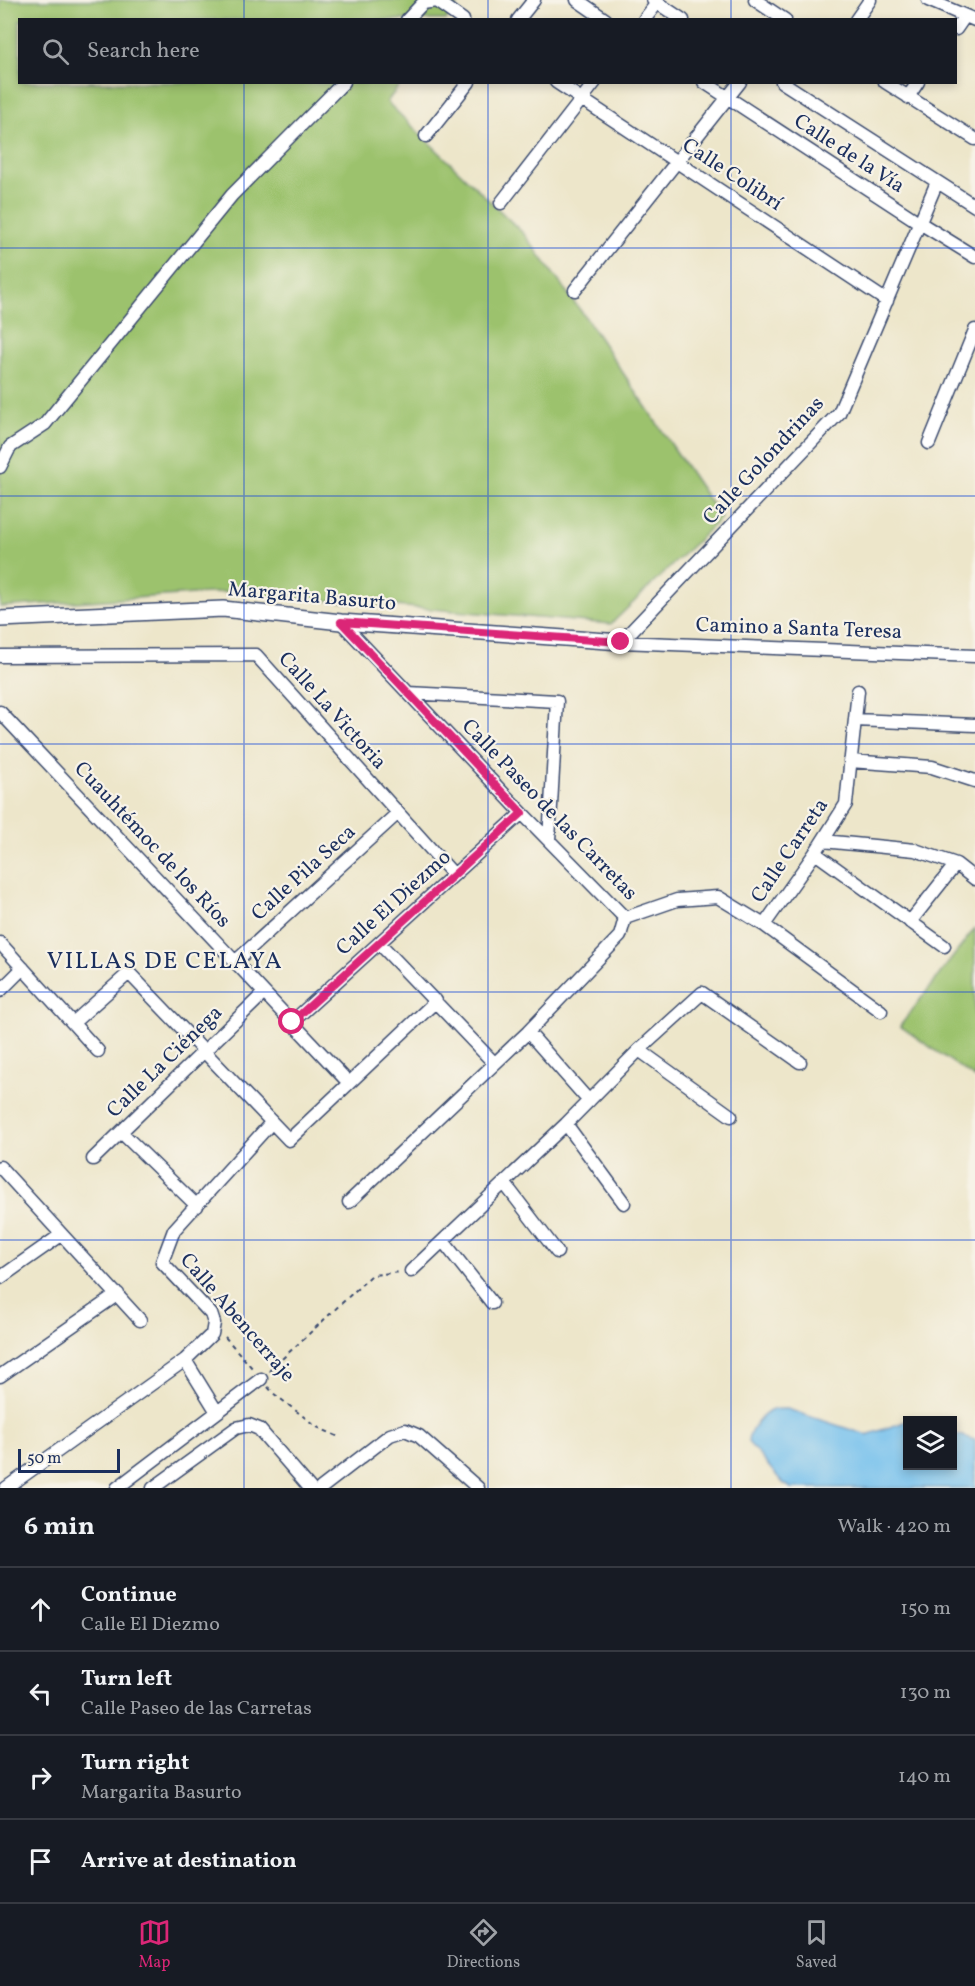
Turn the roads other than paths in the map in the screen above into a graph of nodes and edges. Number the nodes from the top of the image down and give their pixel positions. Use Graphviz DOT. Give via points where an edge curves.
graph roads {
  1 [pos="534,0"];
  2 [pos="577,0"];
  3 [pos="755,0"];
  4 [pos="870,0"];
  5 [pos="928,0"];
  6 [pos="436,1"];
  7 [pos="655,1"];
  8 [pos="409,18"];
  9 [pos="460,18"];
  10 [pos="520,18"];
  11 [pos="603,18"];
  12 [pos="645,18"];
  13 [pos="680,18"];
  14 [pos="782,18"];
  15 [pos="857,18"];
  16 [pos="970,18"];
  17 [pos="957,28"];
  18 [pos="342,84"];
  19 [pos="467,84"];
  20 [pos="559,84"];
  21 [pos="592,84"];
  22 [pos="707,84"];
  23 [pos="738,84"];
  24 [pos="785,84"];
  25 [pos="888,84"];
  26 [pos="917,84"];
  27 [pos="908,96"];
  28 [pos="728,98"];
  29 [pos="581,99"];
  30 [pos="426,136"];
  31 [pos="974,136"];
  32 [pos="677,162"];
  33 [pos="938,182"];
  34 [pos="501,203"];
  35 [pos="975,206"];
  36 [pos="920,223"];
  37 [pos="975,257"];
  38 [pos="575,290"];
  39 [pos="887,301"];
  40 [pos="975,330"];
  41 [pos="928,443"];
  42 [pos="0,467"];
  43 [pos="0,619"];
  44 [pos="341,622"];
  45 [pos="621,642"];
  46 [pos="0,656"];
  47 [pos="975,656"];
  48 [pos="858,691"];
  49 [pos="408,693"];
  50 [pos="0,712"];
  51 [pos="855,720"];
  52 [pos="975,725"];
  53 [pos="850,761"];
  54 [pos="975,781"];
  55 [pos="398,813"];
  56 [pos="522,813"];
  57 [pos="549,840"];
  58 [pos="823,841"];
  59 [pos="815,853"];
  60 [pos="956,864"];
  61 [pos="454,875"];
  62 [pos="975,879"];
  63 [pos="625,918"];
  64 [pos="910,922"];
  65 [pos="764,925"];
  66 [pos="0,943"];
  67 [pos="380,943"];
  68 [pos="945,946"];
  69 [pos="235,962"];
  70 [pos="23,968"];
  71 [pos="0,990"];
  72 [pos="264,993"];
  73 [pos="435,1001"];
  74 [pos="881,1011"];
  75 [pos="292,1022"];
  76 [pos="73,1023"];
  77 [pos="528,1032"];
  78 [pos="204,1050"];
  79 [pos="639,1050"];
  80 [pos="98,1051"];
  81 [pos="800,1062"];
  82 [pos="494,1063"];
  83 [pos="349,1083"];
  84 [pos="589,1101"];
  85 [pos="731,1116"];
  86 [pos="271,1123"];
  87 [pos="566,1124"];
  88 [pos="121,1132"];
  89 [pos="93,1159"];
  90 [pos="0,1167"];
  91 [pos="504,1184"];
  92 [pos="349,1202"];
  93 [pos="624,1203"];
  94 [pos="197,1206"];
  95 [pos="61,1234"];
  96 [pos="443,1241"];
  97 [pos="557,1252"];
  98 [pos="411,1271"];
  99 [pos="0,1278"];
  100 [pos="118,1294"];
  101 [pos="492,1304"];
  102 [pos="140,1320"];
  103 [pos="185,1360"];
  104 [pos="0,1376"];
  105 [pos="261,1379"];
  106 [pos="217,1412"];
  107 [pos="6,1488"];
  108 [pos="117,1488"];
  109 [pos="153,1488"];
  110 [pos="310,1488"];
  111 [pos="321,1488"];
  112 [pos="478,1488"];
  1 -- 10 [label="street"];
  2 -- 11 [label="street"];
  3 -- 14 [label="street"];
  4 -- 15 [label="street"];
  5 -- 16 [label="street"];
  6 -- 8 [label="street" via="423,3"];
  6 -- 9 [label="street"];
  7 -- 12 [label="street"];
  7 -- 13 [label="street"];
  16 -- 17 [label="street"];
  18 -- 42 [label="street" via="232,195 45,424 10,447"];
  19 -- 30 [label="street"];
  20 -- 29 [label="street, Calle Colibrí"];
  21 -- 29 [label="street"];
  22 -- 28 [label="street, Calle de la Vía"];
  23 -- 28 [label="street"];
  24 -- 33 [label="street, Calle de la Vía"];
  25 -- 27 [label="street"];
  26 -- 27 [label="street"];
  27 -- 31 [label="street"];
  28 -- 32 [label="street"];
  28 -- 36 [label="street, Calle de la Vía"];
  29 -- 32 [label="street, Calle Colibrí"];
  29 -- 34 [label="street"];
  32 -- 38 [label="street"];
  32 -- 39 [label="street, Calle Colibrí"];
  33 -- 35 [label="street, Calle de la Vía"];
  33 -- 36 [label="street, Calle Golondrinas"];
  36 -- 37 [label="street, Calle de la Vía"];
  36 -- 39 [label="street, Calle Golondrinas"];
  39 -- 45 [label="street, Calle Golondrinas" via="839,413"];
  40 -- 41 [label="street"];
  43 -- 44 [label="street, Margarita Basurto" via="223,609"];
  44 -- 45 [label="street, Margarita Basurto"];
  44 -- 49 [label="street, Calle Paseo de las Carretas"];
  45 -- 47 [label="street, Camino a Santa Teresa"];
  46 -- 55 [label="street, Calle La Victoria" via="256,655"];
  48 -- 51 [label="street, Calle Carreta"];
  49 -- 56 [label="street, Calle Paseo de las Carretas"];
  49 -- 57 [label="street" via="557,701"];
  50 -- 69 [label="street, Cuauhtémoc de los Ríos"];
  51 -- 52 [label="street"];
  51 -- 53 [label="street, Calle Carreta"];
  53 -- 54 [label="street" via="932,767"];
  53 -- 58 [label="street, Calle Carreta" via="846,804"];
  55 -- 61 [label="street, Calle La Victoria"];
  55 -- 69 [label="street, Calle Pila Seca"];
  56 -- 57 [label="street, Calle Paseo de las Carretas"];
  56 -- 61 [label="street, Calle El Diezmo"];
  57 -- 63 [label="street, Calle Paseo de las Carretas"];
  58 -- 59 [label="street, Calle Carreta"];
  58 -- 60 [label="street" via="915,850"];
  59 -- 64 [label="street"];
  59 -- 65 [label="street, Calle Carreta"];
  60 -- 62 [label="street"];
  60 -- 64 [label="street"];
  61 -- 67 [label="street, Calle El Diezmo"];
  63 -- 65 [label="street, Calle Paseo de las Carretas" via="677,900 718,897"];
  63 -- 77 [label="street" via="620,936"];
  64 -- 68 [label="street"];
  65 -- 74 [label="street, Calle Paseo de las Carretas"];
  66 -- 70 [label="street"];
  67 -- 73 [label="street"];
  67 -- 75 [label="street, Calle El Diezmo"];
  69 -- 72 [label="street, Cuauhtémoc de los Ríos"];
  70 -- 71 [label="street"];
  70 -- 76 [label="street"];
  72 -- 75 [label="street, Cuauhtémoc de los Ríos"];
  72 -- 78 [label="street, Calle La Ciénega"];
  73 -- 82 [label="street"];
  73 -- 83 [label="street"];
  75 -- 83 [label="street, Cuauhtémoc de los Ríos"];
  76 -- 78 [label="street" via="129,973"];
  76 -- 80 [label="street"];
  77 -- 82 [label="street"];
  77 -- 84 [label="street"];
  78 -- 86 [label="street"];
  78 -- 88 [label="street, Calle La Ciénega"];
  79 -- 81 [label="street" via="702,993"];
  79 -- 84 [label="street"];
  79 -- 85 [label="street"];
  82 -- 92 [label="street"];
  83 -- 86 [label="street" via="289,1140"];
  84 -- 87 [label="street"];
  86 -- 94 [label="street, Calle Abencerraje"];
  87 -- 91 [label="street"];
  87 -- 93 [label="street"];
  88 -- 89 [label="street, Calle La Ciénega"];
  88 -- 94 [label="street"];
  90 -- 95 [label="street"];
  91 -- 96 [label="street"];
  91 -- 97 [label="street"];
  94 -- 103 [label="street, Calle Abencerraje" via="174,1230 162,1262 211,1314 214,1323 212,1334"];
  95 -- 99 [label="street"];
  95 -- 100 [label="street"];
  96 -- 98 [label="street"];
  96 -- 101 [label="street"];
  100 -- 102 [label="street"];
  100 -- 104 [label="street"];
  103 -- 106 [label="street"];
  103 -- 107 [label="street"];
  105 -- 106 [label="street"];
  106 -- 108 [label="street"];
  109 -- 110 [label="street" via="236,1428 249,1425 259,1429"];
  111 -- 112 [label="street" via="390,1435 405,1430 419,1436"];
}
